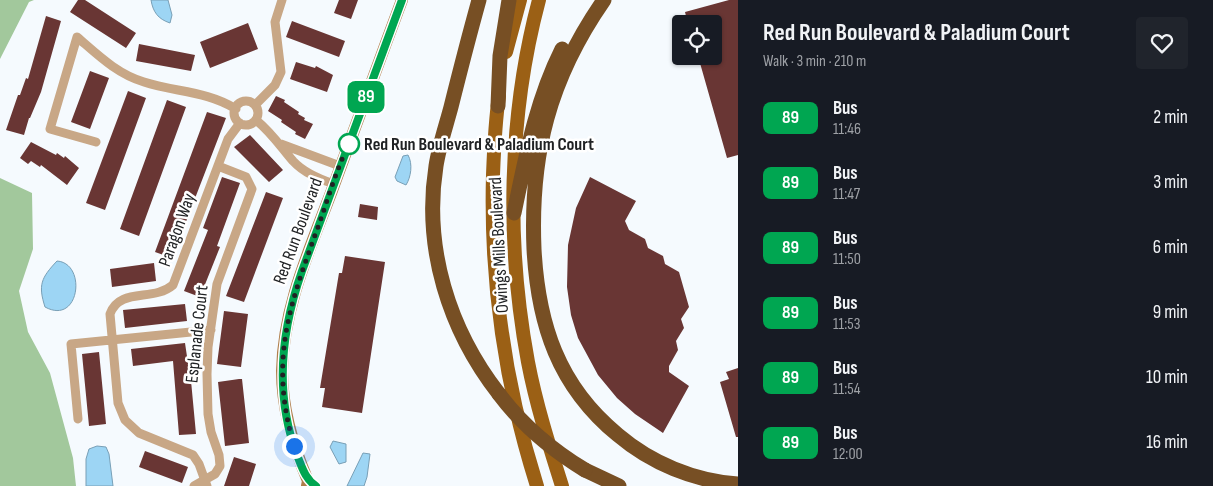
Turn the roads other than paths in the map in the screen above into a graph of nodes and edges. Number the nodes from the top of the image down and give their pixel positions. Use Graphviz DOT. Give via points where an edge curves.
graph roads {
  1 [pos="282,0"];
  2 [pos="402,0"];
  3 [pos="479,0"];
  4 [pos="509,0"];
  5 [pos="520,0"];
  6 [pos="539,0"];
  7 [pos="592,0"];
  8 [pos="604,0"];
  9 [pos="255,105"];
  10 [pos="498,106"];
  11 [pos="236,108"];
  12 [pos="256,120"];
  13 [pos="240,123"];
  14 [pos="96,142"];
  15 [pos="280,144"];
  16 [pos="218,166"];
  17 [pos="340,166"];
  18 [pos="334,184"];
  19 [pos="514,213"];
  20 [pos="211,330"];
  21 [pos="112,340"];
  22 [pos="78,419"];
  23 [pos="206,483"];
  24 [pos="738,484"];
  25 [pos="308,485"];
  26 [pos="194,486"];
  27 [pos="537,486"];
  28 [pos="562,486"];
  29 [pos="618,486"];
  1 -- 9 [label="street" via="276,22 281,72 275,85"];
  2 -- 17 [label="main road, Red Run Boulevard"];
  3 -- 29 [label="highway, bridge" via="436,166 433,223 449,306 477,365 522,421 557,452"];
  4 -- 10 [label="highway" via="500,56"];
  5 -- 10 [label="main road, Owings Mills Boulevard" via="506,52"];
  6 -- 19 [label="main road, Owings Mills Boulevard" via="519,109"];
  7 -- 19 [label="highway" via="567,39 541,97"];
  8 -- 24 [label="highway" via="579,39 561,77 547,117 538,158 534,233 537,286 544,324 569,380 589,409 619,437 665,466 714,481"];
  9 -- 11 [label="street" via="244,102"];
  9 -- 12 [label="street" via="258,112"];
  10 -- 27 [label="main road, Owings Mills Boulevard" via="492,202 496,281 510,381"];
  11 -- 13 [label="street" via="235,117"];
  11 -- 14 [label="street" via="209,96 153,85 127,75 77,37 50,128"];
  12 -- 13 [label="street" via="249,125"];
  12 -- 15 [label="street"];
  13 -- 16 [label="street, Paragon Way" via="230,134"];
  15 -- 17 [label="street"];
  15 -- 18 [label="street" via="301,168"];
  16 -- 20 [label="street, Esplanade Court" via="246,177 252,189 217,284"];
  16 -- 21 [label="street, Paragon Way" via="177,279 162,293 128,297 116,303 110,314"];
  17 -- 18 [label="main road, Red Run Boulevard"];
  18 -- 25 [label="main road, Red Run Boulevard" via="293,296 284,344 285,411"];
  19 -- 28 [label="main road, Owings Mills Boulevard" via="518,283 528,363"];
  20 -- 21 [label="street"];
  20 -- 23 [label="street, Esplanade Court" via="207,368 208,414 220,461 218,471"];
  21 -- 22 [label="street" via="71,344"];
  21 -- 23 [label="street, Paragon Way" via="118,403 125,420 139,433 194,455"];
  23 -- 26 [label="street, Esplanade Court"];
}
